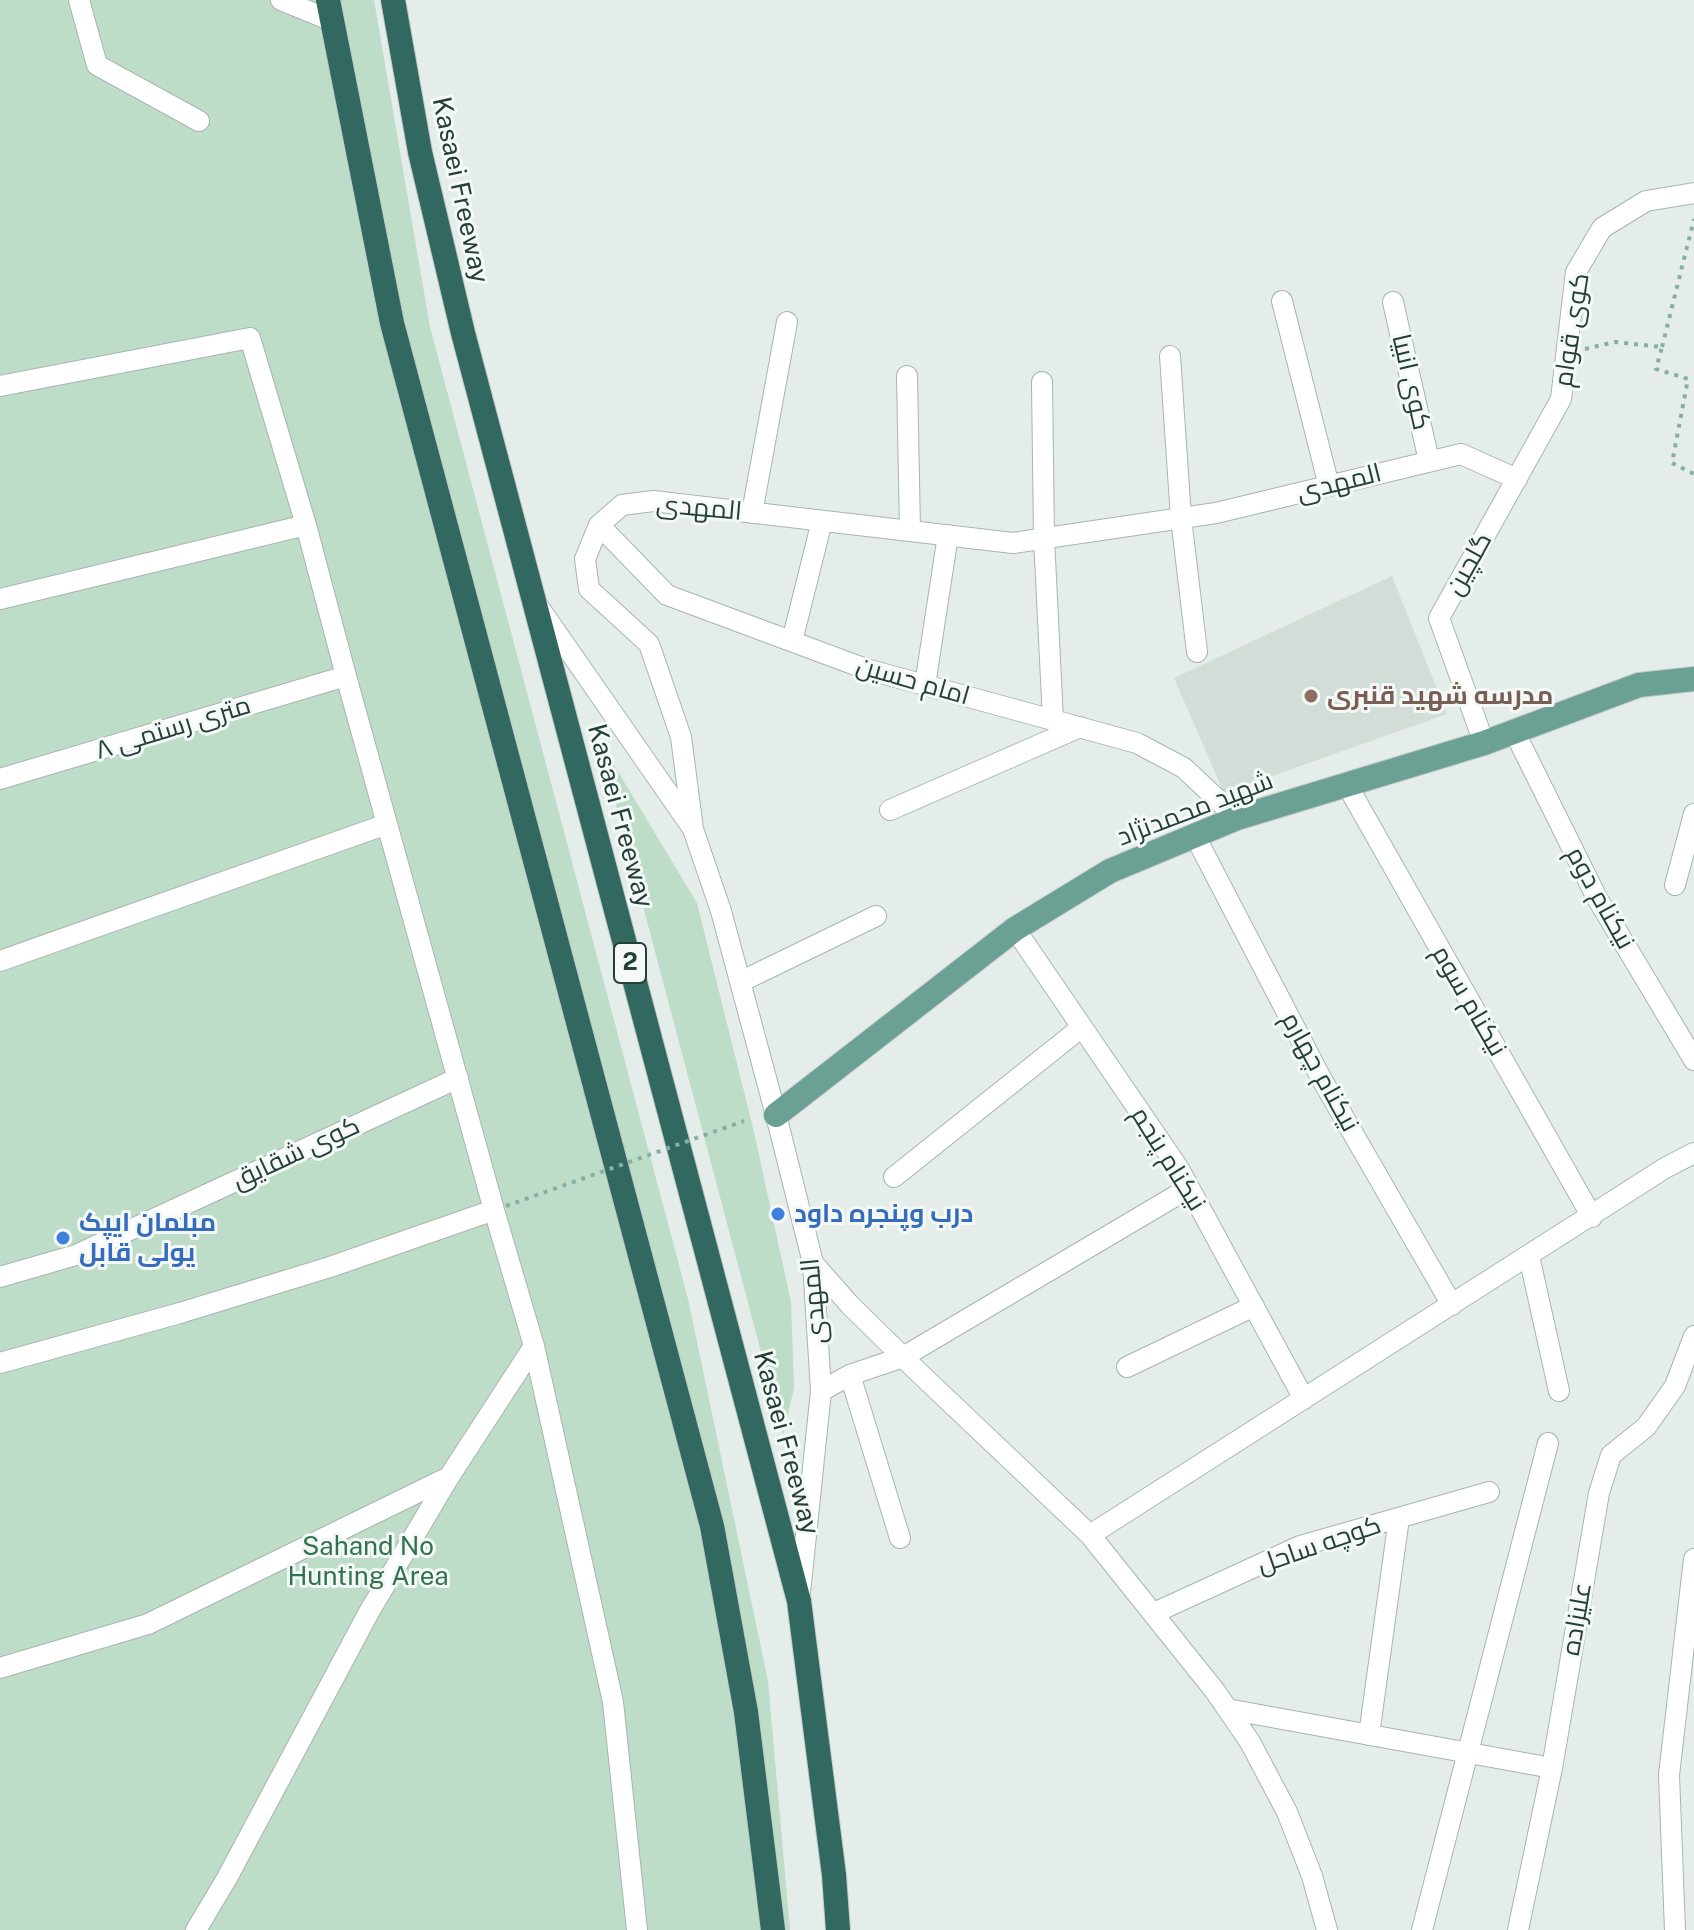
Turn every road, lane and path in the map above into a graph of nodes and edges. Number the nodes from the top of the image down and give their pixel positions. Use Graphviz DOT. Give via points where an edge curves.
graph roads {
  1 [pos="79,0"];
  2 [pos="281,0"];
  3 [pos="393,0"];
  4 [pos="329,10"];
  5 [pos="199,121"];
  6 [pos="1694,193"];
  7 [pos="1694,219"];
  8 [pos="1282,301"];
  9 [pos="1393,302"];
  10 [pos="787,322"];
  11 [pos="1662,347"];
  12 [pos="1566,353"];
  13 [pos="1170,356"];
  14 [pos="907,376"];
  15 [pos="1042,382"];
  16 [pos="0,386"];
  17 [pos="1429,461"];
  18 [pos="1694,474"];
  19 [pos="1517,479"];
  20 [pos="1329,486"];
  21 [pos="752,513"];
  22 [pos="1181,518"];
  23 [pos="822,521"];
  24 [pos="306,525"];
  25 [pos="599,525"];
  26 [pos="910,531"];
  27 [pos="948,535"];
  28 [pos="1044,538"];
  29 [pos="0,599"];
  30 [pos="534,600"];
  31 [pos="792,641"];
  32 [pos="1197,652"];
  33 [pos="346,676"];
  34 [pos="1694,679"];
  35 [pos="925,685"];
  36 [pos="1053,720"];
  37 [pos="1080,727"];
  38 [pos="1514,731"];
  39 [pos="1484,743"];
  40 [pos="0,779"];
  41 [pos="1347,785"];
  42 [pos="890,810"];
  43 [pos="1694,814"];
  44 [pos="1237,818"];
  45 [pos="387,824"];
  46 [pos="693,829"];
  47 [pos="1195,836"];
  48 [pos="1675,885"];
  49 [pos="876,916"];
  50 [pos="1015,929"];
  51 [pos="0,961"];
  52 [pos="740,982"];
  53 [pos="1082,1027"];
  54 [pos="1694,1060"];
  55 [pos="458,1078"];
  56 [pos="776,1115"];
  57 [pos="744,1121"];
  58 [pos="1694,1153"];
  59 [pos="894,1177"];
  60 [pos="1189,1188"];
  61 [pos="500,1208"];
  62 [pos="1592,1217"];
  63 [pos="1529,1256"];
  64 [pos="813,1263"];
  65 [pos="0,1277"];
  66 [pos="1452,1305"];
  67 [pos="1254,1306"];
  68 [pos="1694,1336"];
  69 [pos="534,1346"];
  70 [pos="903,1357"];
  71 [pos="0,1363"];
  72 [pos="1127,1367"];
  73 [pos="850,1375"];
  74 [pos="821,1391"];
  75 [pos="1559,1391"];
  76 [pos="1304,1399"];
  77 [pos="1548,1443"];
  78 [pos="449,1477"];
  79 [pos="1489,1492"];
  80 [pos="1399,1518"];
  81 [pos="1090,1535"];
  82 [pos="900,1538"];
  83 [pos="1694,1559"];
  84 [pos="799,1601"];
  85 [pos="1154,1613"];
  86 [pos="0,1668"];
  87 [pos="1227,1709"];
  88 [pos="1369,1735"];
  89 [pos="1467,1753"];
  90 [pos="1552,1768"];
  91 [pos="196,1930"];
  92 [pos="637,1930"];
  93 [pos="773,1930"];
  94 [pos="838,1930"];
  95 [pos="1327,1930"];
  96 [pos="1422,1930"];
  97 [pos="1518,1930"];
  98 [pos="1675,1930"];
  1 -- 5 [label="street" via="97,65"];
  2 -- 4 [label="street"];
  3 -- 30 [label="highway, Kasaei Freeway / 2" via="427,182"];
  4 -- 93 [label="highway" via="392,323 712,1526 746,1712"];
  6 -- 12 [label="street, کوی قوام" via="1646,201 1602,228 1576,272"];
  7 -- 11 [label="path"];
  8 -- 20 [label="street"];
  9 -- 17 [label="street, کوی انبیا"];
  10 -- 21 [label="street"];
  11 -- 12 [label="path" via="1615,342"];
  11 -- 18 [label="path" via="1656,369 1688,379 1672,463"];
  12 -- 19 [label="street, کوی قوام" via="1561,399"];
  13 -- 22 [label="street"];
  14 -- 26 [label="street"];
  15 -- 28 [label="street"];
  16 -- 24 [label="street" via="250,338"];
  17 -- 19 [label="street, المهدی" via="1461,454"];
  17 -- 20 [label="street, المهدی"];
  19 -- 39 [label="street, گلچین" via="1439,618"];
  20 -- 22 [label="street, المهدی"];
  21 -- 23 [label="street, المهدی"];
  21 -- 25 [label="street, المهدی" via="653,501 622,505"];
  22 -- 28 [label="street, المهدی"];
  22 -- 32 [label="street"];
  23 -- 26 [label="street, المهدی"];
  23 -- 31 [label="street"];
  24 -- 29 [label="street"];
  24 -- 33 [label="street"];
  25 -- 31 [label="street, امام حسین" via="667,595"];
  25 -- 46 [label="street, المهدی" via="585,559 589,589 649,644 681,737"];
  26 -- 27 [label="street, المهدی"];
  27 -- 28 [label="street, المهدی" via="1013,543"];
  27 -- 35 [label="street"];
  28 -- 36 [label="street"];
  30 -- 46 [label="street"];
  30 -- 84 [label="highway, Kasaei Freeway / 2"];
  31 -- 35 [label="street, امام حسین"];
  33 -- 40 [label="street, ۸ متری رستمی"];
  33 -- 45 [label="street"];
  34 -- 38 [label="main road, شهید محمدنژاد" via="1639,685"];
  35 -- 36 [label="street, امام حسین"];
  36 -- 37 [label="street, امام حسین"];
  37 -- 42 [label="street"];
  37 -- 44 [label="street, امام حسین" via="1137,743 1184,768"];
  38 -- 39 [label="main road, شهید محمدنژاد"];
  38 -- 54 [label="street, نیکنام دوم" via="1597,898"];
  39 -- 41 [label="main road, شهید محمدنژاد"];
  41 -- 44 [label="main road, شهید محمدنژاد"];
  41 -- 62 [label="street, نیکنام سوم"];
  43 -- 48 [label="street"];
  44 -- 47 [label="main road, شهید محمدنژاد"];
  45 -- 51 [label="street"];
  45 -- 55 [label="street"];
  46 -- 52 [label="street, المهدی"];
  47 -- 50 [label="main road, شهید محمدنژاد" via="1110,871"];
  47 -- 66 [label="street, نیکنام چهارم" via="1321,1078"];
  49 -- 52 [label="street"];
  50 -- 53 [label="street, نیکنام پنجم"];
  50 -- 56 [label="main road, شهید محمدنژاد"];
  52 -- 56 [label="street, المهدی"];
  53 -- 59 [label="street"];
  53 -- 60 [label="street, نیکنام پنجم"];
  55 -- 61 [label="street"];
  55 -- 65 [label="street, کوی شقایق" via="76,1255"];
  56 -- 64 [label="street, المهدی"];
  57 -- 61 [label="path, bridge"];
  58 -- 62 [label="street"];
  60 -- 67 [label="street, نیکنام پنجم"];
  60 -- 70 [label="street"];
  61 -- 69 [label="street"];
  61 -- 71 [label="street" via="330,1267"];
  62 -- 63 [label="street"];
  63 -- 66 [label="street"];
  63 -- 75 [label="street"];
  64 -- 70 [label="street"];
  64 -- 74 [label="street, المهدی"];
  66 -- 76 [label="street"];
  67 -- 72 [label="street"];
  67 -- 76 [label="street, نیکنام پنجم"];
  68 -- 90 [label="street, علیزاده" via="1675,1386 1646,1427 1611,1455 1599,1493"];
  69 -- 78 [label="street"];
  69 -- 92 [label="street" via="613,1702"];
  70 -- 73 [label="street"];
  70 -- 81 [label="street"];
  73 -- 74 [label="street"];
  73 -- 82 [label="street"];
  74 -- 84 [label="street, المهدی"];
  76 -- 81 [label="street"];
  77 -- 89 [label="street"];
  78 -- 86 [label="street" via="148,1624"];
  78 -- 91 [label="street" via="369,1612"];
  79 -- 80 [label="street, کوچه ساحل"];
  80 -- 85 [label="street, کوچه ساحل" via="1300,1546"];
  80 -- 88 [label="street"];
  81 -- 85 [label="street"];
  83 -- 98 [label="street" via="1669,1775"];
  84 -- 94 [label="highway, Kasaei Freeway / 2"];
  85 -- 87 [label="street"];
  87 -- 88 [label="street"];
  87 -- 95 [label="street" via="1287,1812"];
  88 -- 89 [label="street"];
  89 -- 90 [label="street"];
  89 -- 96 [label="street"];
  90 -- 97 [label="street, علیزاده"];
}
